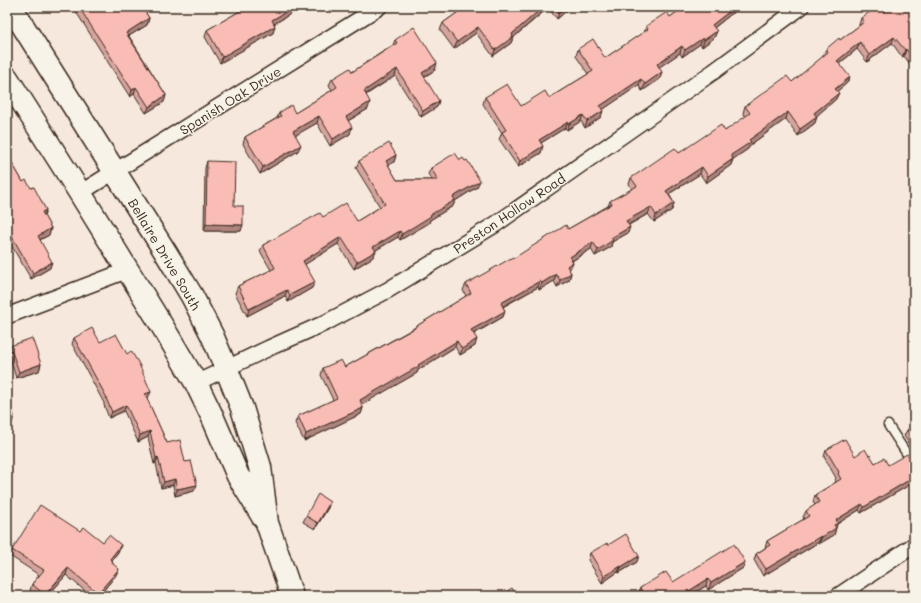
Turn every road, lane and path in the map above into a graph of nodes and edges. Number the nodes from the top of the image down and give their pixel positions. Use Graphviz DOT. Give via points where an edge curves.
graph roads {
  1 [pos="11,7"];
  2 [pos="379,7"];
  3 [pos="801,7"];
  4 [pos="7,78"];
  5 [pos="115,172"];
  6 [pos="80,193"];
  7 [pos="128,270"];
  8 [pos="7,316"];
  9 [pos="226,368"];
  10 [pos="196,383"];
  11 [pos="888,425"];
  12 [pos="914,465"];
  13 [pos="267,523"];
  14 [pos="914,545"];
  15 [pos="841,595"];
  16 [pos="292,596"];
  1 -- 5 [label="main road, Bellaire Drive South"];
  2 -- 5 [label="street, Spanish Oak Drive"];
  3 -- 9 [label="street, Preston Hollow Road" via="496,224 388,290 325,323"];
  4 -- 6 [label="main road, Bellaire Drive South"];
  5 -- 6 [label="street, Spanish Oak Drive"];
  5 -- 9 [label="main road, Bellaire Drive South" via="192,296"];
  6 -- 7 [label="main road, Bellaire Drive South"];
  7 -- 8 [label="street"];
  7 -- 10 [label="main road, Bellaire Drive South"];
  9 -- 10 [label="street, Preston Hollow Road"];
  9 -- 13 [label="main road, Bellaire Drive South" via="242,408 260,467"];
  10 -- 13 [label="main road, Bellaire Drive South" via="238,476"];
  11 -- 12 [label="lane"];
  13 -- 16 [label="main road, Bellaire Drive South"];
  14 -- 15 [label="street"];
}
